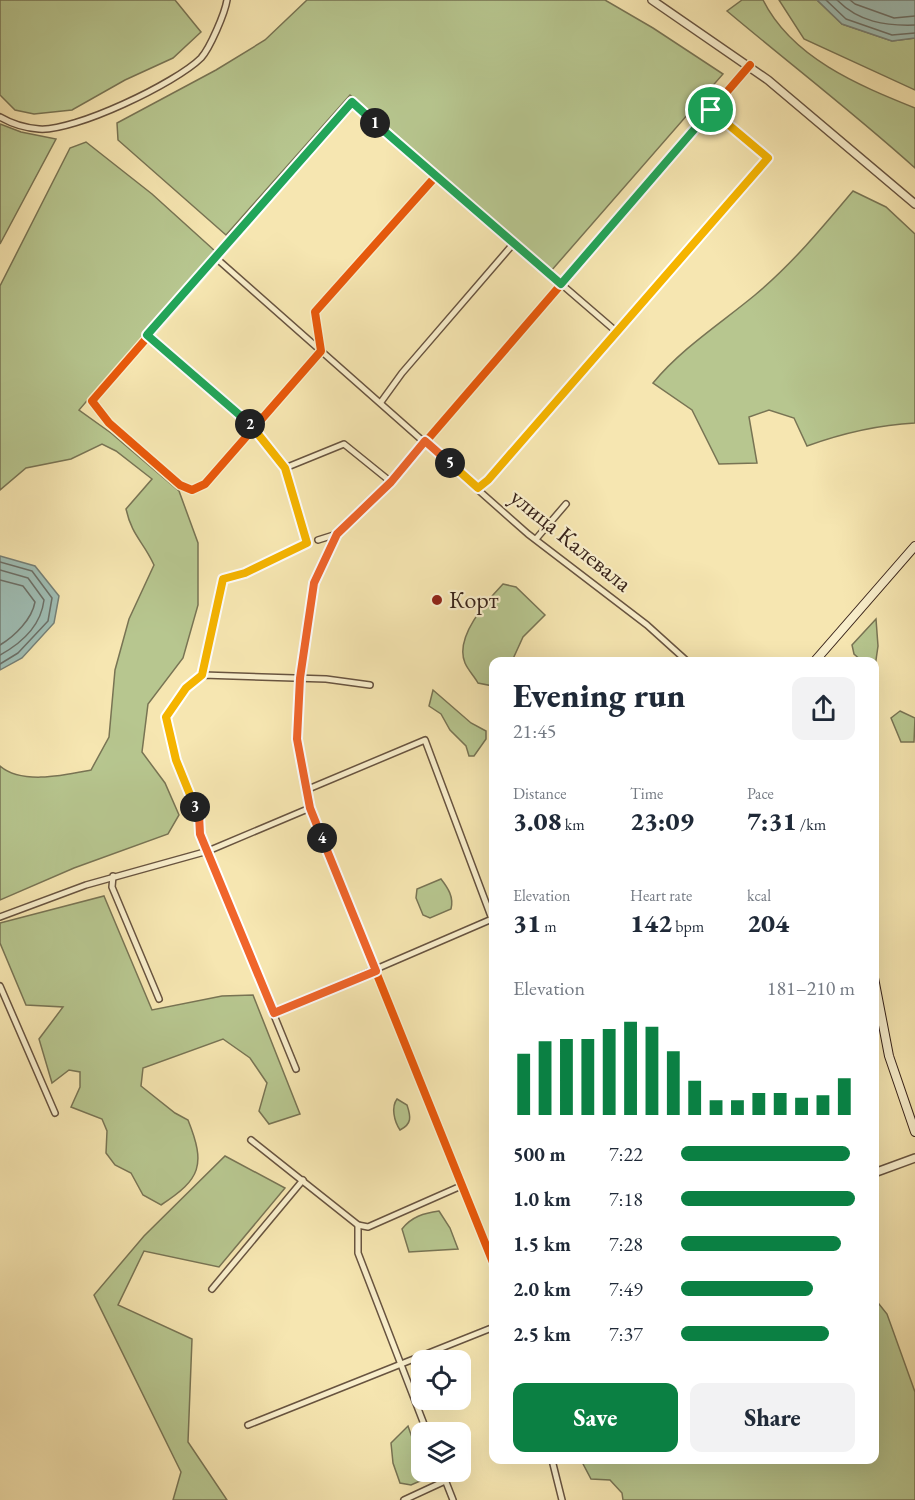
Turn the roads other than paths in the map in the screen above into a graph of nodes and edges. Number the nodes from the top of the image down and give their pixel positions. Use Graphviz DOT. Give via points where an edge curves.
graph roads {
  1 [pos="226,0"];
  2 [pos="652,0"];
  3 [pos="750,66"];
  4 [pos="711,110"];
  5 [pos="0,117"];
  6 [pos="436,176"];
  7 [pos="915,204"];
  8 [pos="514,243"];
  9 [pos="216,258"];
  10 [pos="561,284"];
  11 [pos="618,333"];
  12 [pos="147,335"];
  13 [pos="321,351"];
  14 [pos="381,402"];
  15 [pos="253,428"];
  16 [pos="425,441"];
  17 [pos="285,468"];
  18 [pos="391,482"];
  19 [pos="478,488"];
  20 [pos="566,504"];
  21 [pos="337,534"];
  22 [pos="536,539"];
  23 [pos="318,540"];
  24 [pos="915,546"];
  25 [pos="682,657"];
  26 [pos="818,657"];
  27 [pos="202,675"];
  28 [pos="300,678"];
  29 [pos="370,685"];
  30 [pos="306,790"];
  31 [pos="310,808"];
  32 [pos="208,851"];
  33 [pos="113,876"];
  34 [pos="489,911"];
  35 [pos="0,917"];
  36 [pos="489,920"];
  37 [pos="376,971"];
  38 [pos="0,986"];
  39 [pos="159,999"];
  40 [pos="879,1004"];
  41 [pos="274,1013"];
  42 [pos="296,1069"];
  43 [pos="55,1113"];
  44 [pos="915,1132"];
  45 [pos="251,1140"];
  46 [pos="915,1158"];
  47 [pos="879,1171"];
  48 [pos="303,1180"];
  49 [pos="461,1186"];
  50 [pos="358,1225"];
  51 [pos="489,1253"];
  52 [pos="213,1289"];
  53 [pos="489,1329"];
  54 [pos="401,1365"];
  55 [pos="423,1422"];
  56 [pos="248,1425"];
  57 [pos="553,1464"];
  58 [pos="443,1482"];
  59 [pos="445,1482"];
  60 [pos="404,1500"];
  61 [pos="453,1500"];
  62 [pos="562,1500"];
  1 -- 5 [label="street" via="226,10 202,57 167,83 70,126 40,130"];
  2 -- 3 [label="street"];
  3 -- 4 [label="street"];
  3 -- 7 [label="street"];
  4 -- 10 [label="street"];
  4 -- 11 [label="street" via="768,158"];
  6 -- 8 [label="street"];
  6 -- 9 [label="street" via="352,102"];
  6 -- 13 [label="street" via="315,312"];
  8 -- 10 [label="street"];
  8 -- 14 [label="street"];
  9 -- 12 [label="street"];
  9 -- 13 [label="street, улица Калевала"];
  10 -- 11 [label="street"];
  10 -- 16 [label="street"];
  11 -- 19 [label="street"];
  12 -- 15 [label="street"];
  12 -- 15 [label="street" via="92,401 109,423 171,477 192,490 205,484"];
  13 -- 14 [label="street, улица Калевала"];
  13 -- 15 [label="street"];
  14 -- 16 [label="street, улица Калевала"];
  15 -- 17 [label="street"];
  16 -- 18 [label="street"];
  16 -- 19 [label="street, улица Калевала"];
  17 -- 18 [label="street" via="344,444"];
  17 -- 27 [label="street" via="307,543 245,573 223,579"];
  18 -- 21 [label="street"];
  19 -- 22 [label="street, улица Калевала"];
  20 -- 22 [label="street"];
  21 -- 23 [label="street"];
  21 -- 28 [label="street" via="314,583"];
  22 -- 25 [label="street, улица Калевала"];
  24 -- 26 [label="main road"];
  27 -- 28 [label="street"];
  27 -- 32 [label="street" via="186,688 166,717 176,760 199,815 200,834"];
  28 -- 29 [label="street"];
  28 -- 30 [label="street" via="297,739"];
  30 -- 31 [label="street"];
  30 -- 34 [label="street" via="425,740"];
  31 -- 32 [label="street"];
  31 -- 37 [label="street"];
  32 -- 33 [label="street"];
  32 -- 41 [label="street"];
  33 -- 35 [label="street"];
  33 -- 39 [label="street" via="112,887"];
  36 -- 37 [label="street"];
  37 -- 41 [label="street"];
  37 -- 49 [label="street"];
  38 -- 43 [label="street"];
  40 -- 44 [label="main road" via="889,1056"];
  41 -- 42 [label="street"];
  45 -- 48 [label="street"];
  46 -- 47 [label="street"];
  48 -- 50 [label="street"];
  48 -- 52 [label="street"];
  49 -- 50 [label="street" via="377,1224"];
  49 -- 51 [label="street"];
  50 -- 54 [label="street" via="358,1253"];
  53 -- 54 [label="street"];
  54 -- 55 [label="street"];
  54 -- 56 [label="street"];
  57 -- 62 [label="street"];
  58 -- 60 [label="street"];
  59 -- 61 [label="street"];
}
